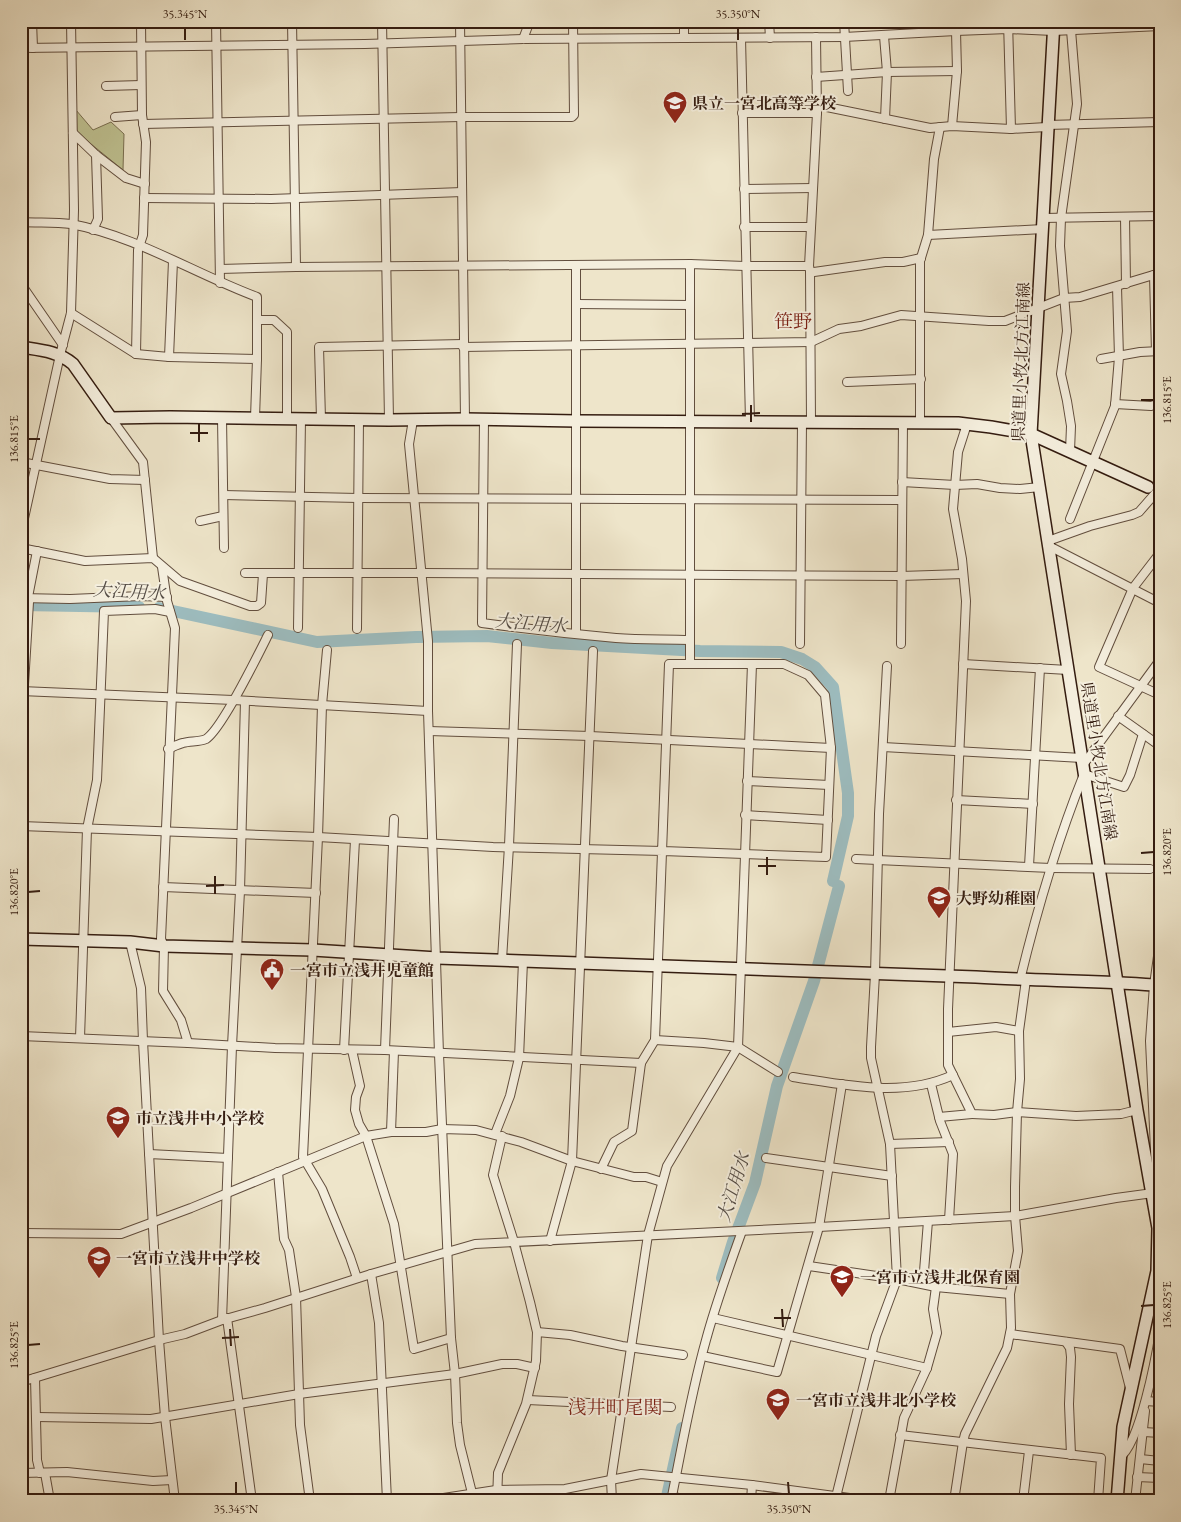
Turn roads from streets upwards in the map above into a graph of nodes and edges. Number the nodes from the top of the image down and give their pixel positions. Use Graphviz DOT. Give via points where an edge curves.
graph roads {
  1 [pos="32,21"];
  2 [pos="71,21"];
  3 [pos="141,21"];
  4 [pos="216,21"];
  5 [pos="292,21"];
  6 [pos="382,21"];
  7 [pos="460,21"];
  8 [pos="530,21"];
  9 [pos="573,21"];
  10 [pos="684,21"];
  11 [pos="770,21"];
  12 [pos="844,21"];
  13 [pos="936,21"];
  14 [pos="1008,25"];
  15 [pos="1054,26"];
  16 [pos="1160,26"];
  17 [pos="1071,30"];
  18 [pos="956,31"];
  19 [pos="936,32"];
  20 [pos="884,36"];
  21 [pos="844,37"];
  22 [pos="573,38"];
  23 [pos="684,38"];
  24 [pos="741,38"];
  25 [pos="770,38"];
  26 [pos="816,38"];
  27 [pos="523,39"];
  28 [pos="460,40"];
  29 [pos="382,43"];
  30 [pos="217,44"];
  31 [pos="292,44"];
  32 [pos="141,46"];
  33 [pos="71,47"];
  34 [pos="21,48"];
  35 [pos="33,48"];
  36 [pos="957,71"];
  37 [pos="887,72"];
  38 [pos="847,76"];
  39 [pos="816,77"];
  40 [pos="141,85"];
  41 [pos="106,86"];
  42 [pos="848,91"];
  43 [pos="817,109"];
  44 [pos="742,114"];
  45 [pos="142,115"];
  46 [pos="115,117"];
  47 [pos="461,117"];
  48 [pos="384,119"];
  49 [pos="885,119"];
  50 [pos="293,121"];
  51 [pos="217,122"];
  52 [pos="1160,122"];
  53 [pos="143,124"];
  54 [pos="1074,124"];
  55 [pos="952,126"];
  56 [pos="1047,126"];
  57 [pos="940,127"];
  58 [pos="1011,129"];
  59 [pos="73,133"];
  60 [pos="96,155"];
  61 [pos="145,184"];
  62 [pos="813,188"];
  63 [pos="744,189"];
  64 [pos="462,192"];
  65 [pos="385,195"];
  66 [pos="144,198"];
  67 [pos="218,198"];
  68 [pos="295,198"];
  69 [pos="1160,216"];
  70 [pos="1125,217"];
  71 [pos="1061,218"];
  72 [pos="21,222"];
  73 [pos="1043,224"];
  74 [pos="73,225"];
  75 [pos="744,227"];
  76 [pos="811,227"];
  77 [pos="93,230"];
  78 [pos="928,235"];
  79 [pos="140,244"];
  80 [pos="921,258"];
  81 [pos="172,261"];
  82 [pos="690,264"];
  83 [pos="462,266"];
  84 [pos="576,266"];
  85 [pos="745,266"];
  86 [pos="296,267"];
  87 [pos="386,267"];
  88 [pos="810,268"];
  89 [pos="220,270"];
  90 [pos="1157,274"];
  91 [pos="220,283"];
  92 [pos="21,284"];
  93 [pos="1126,284"];
  94 [pos="1117,287"];
  95 [pos="1064,298"];
  96 [pos="577,304"];
  97 [pos="690,304"];
  98 [pos="1038,308"];
  99 [pos="71,313"];
  100 [pos="919,317"];
  101 [pos="257,320"];
  102 [pos="690,342"];
  103 [pos="811,342"];
  104 [pos="747,343"];
  105 [pos="577,344"];
  106 [pos="463,345"];
  107 [pos="21,346"];
  108 [pos="387,346"];
  109 [pos="61,350"];
  110 [pos="1158,352"];
  111 [pos="136,354"];
  112 [pos="169,357"];
  113 [pos="1119,357"];
  114 [pos="257,359"];
  115 [pos="1100,359"];
  116 [pos="920,379"];
  117 [pos="847,382"];
  118 [pos="1160,398"];
  119 [pos="1115,404"];
  120 [pos="111,418"];
  121 [pos="222,418"];
  122 [pos="255,418"];
  123 [pos="287,418"];
  124 [pos="301,419"];
  125 [pos="321,419"];
  126 [pos="465,419"];
  127 [pos="484,419"];
  128 [pos="359,420"];
  129 [pos="389,420"];
  130 [pos="413,420"];
  131 [pos="577,421"];
  132 [pos="690,421"];
  133 [pos="750,421"];
  134 [pos="807,422"];
  135 [pos="903,422"];
  136 [pos="920,422"];
  137 [pos="967,424"];
  138 [pos="1031,434"];
  139 [pos="1070,451"];
  140 [pos="21,462"];
  141 [pos="1093,462"];
  142 [pos="35,464"];
  143 [pos="145,480"];
  144 [pos="902,482"];
  145 [pos="955,485"];
  146 [pos="1040,487"];
  147 [pos="1156,490"];
  148 [pos="224,495"];
  149 [pos="300,498"];
  150 [pos="358,498"];
  151 [pos="414,498"];
  152 [pos="483,498"];
  153 [pos="577,498"];
  154 [pos="801,499"];
  155 [pos="689,500"];
  156 [pos="901,500"];
  157 [pos="223,516"];
  158 [pos="1070,519"];
  159 [pos="200,521"];
  160 [pos="21,532"];
  161 [pos="1049,544"];
  162 [pos="21,548"];
  163 [pos="224,548"];
  164 [pos="37,551"];
  165 [pos="1160,553"];
  166 [pos="153,558"];
  167 [pos="162,567"];
  168 [pos="359,573"];
  169 [pos="423,573"];
  170 [pos="245,574"];
  171 [pos="263,574"];
  172 [pos="300,574"];
  173 [pos="483,574"];
  174 [pos="690,574"];
  175 [pos="963,574"];
  176 [pos="577,575"];
  177 [pos="800,575"];
  178 [pos="901,576"];
  179 [pos="1133,588"];
  180 [pos="167,599"];
  181 [pos="27,602"];
  182 [pos="1160,603"];
  183 [pos="170,611"];
  184 [pos="298,628"];
  185 [pos="357,629"];
  186 [pos="576,633"];
  187 [pos="268,635"];
  188 [pos="518,644"];
  189 [pos="800,644"];
  190 [pos="901,644"];
  191 [pos="690,647"];
  192 [pos="327,650"];
  193 [pos="593,651"];
  194 [pos="1160,660"];
  195 [pos="690,664"];
  196 [pos="752,664"];
  197 [pos="963,664"];
  198 [pos="886,666"];
  199 [pos="1040,668"];
  200 [pos="1068,670"];
  201 [pos="1140,686"];
  202 [pos="22,691"];
  203 [pos="100,694"];
  204 [pos="1160,695"];
  205 [pos="173,697"];
  206 [pos="233,700"];
  207 [pos="245,701"];
  208 [pos="322,705"];
  209 [pos="428,711"];
  210 [pos="1118,716"];
  211 [pos="429,732"];
  212 [pos="514,733"];
  213 [pos="21,734"];
  214 [pos="1143,734"];
  215 [pos="590,736"];
  216 [pos="667,739"];
  217 [pos="748,744"];
  218 [pos="1160,746"];
  219 [pos="883,747"];
  220 [pos="831,748"];
  221 [pos="168,749"];
  222 [pos="958,751"];
  223 [pos="1035,755"];
  224 [pos="1083,766"];
  225 [pos="747,781"];
  226 [pos="829,785"];
  227 [pos="956,800"];
  228 [pos="1033,804"];
  229 [pos="745,815"];
  230 [pos="394,819"];
  231 [pos="828,820"];
  232 [pos="21,826"];
  233 [pos="87,828"];
  234 [pos="166,830"];
  235 [pos="242,834"];
  236 [pos="318,837"];
  237 [pos="355,840"];
  238 [pos="393,841"];
  239 [pos="433,843"];
  240 [pos="509,846"];
  241 [pos="584,849"];
  242 [pos="663,851"];
  243 [pos="744,854"];
  244 [pos="856,859"];
  245 [pos="878,861"];
  246 [pos="955,862"];
  247 [pos="1029,866"];
  248 [pos="1051,868"];
  249 [pos="1100,868"];
  250 [pos="1150,869"];
  251 [pos="163,887"];
  252 [pos="240,891"];
  253 [pos="316,893"];
  254 [pos="21,939"];
  255 [pos="84,941"];
  256 [pos="130,942"];
  257 [pos="1160,942"];
  258 [pos="164,946"];
  259 [pos="237,947"];
  260 [pos="313,950"];
  261 [pos="349,953"];
  262 [pos="389,955"];
  263 [pos="437,958"];
  264 [pos="502,960"];
  265 [pos="523,961"];
  266 [pos="581,962"];
  267 [pos="658,965"];
  268 [pos="741,968"];
  269 [pos="875,974"];
  270 [pos="950,976"];
  271 [pos="1023,980"];
  272 [pos="1117,982"];
  273 [pos="1154,986"];
  274 [pos="1019,1031"];
  275 [pos="948,1032"];
  276 [pos="21,1036"];
  277 [pos="80,1038"];
  278 [pos="655,1040"];
  279 [pos="143,1041"];
  280 [pos="188,1043"];
  281 [pos="232,1046"];
  282 [pos="738,1047"];
  283 [pos="308,1048"];
  284 [pos="344,1050"];
  285 [pos="352,1050"];
  286 [pos="385,1050"];
  287 [pos="394,1051"];
  288 [pos="439,1054"];
  289 [pos="519,1058"];
  290 [pos="576,1059"];
  291 [pos="641,1063"];
  292 [pos="778,1072"];
  293 [pos="953,1075"];
  294 [pos="793,1077"];
  295 [pos="842,1084"];
  296 [pos="931,1084"];
  297 [pos="877,1088"];
  298 [pos="1137,1110"];
  299 [pos="1017,1112"];
  300 [pos="972,1114"];
  301 [pos="939,1117"];
  302 [pos="442,1129"];
  303 [pos="391,1132"];
  304 [pos="498,1135"];
  305 [pos="366,1136"];
  306 [pos="949,1142"];
  307 [pos="890,1144"];
  308 [pos="149,1154"];
  309 [pos="228,1158"];
  310 [pos="766,1158"];
  311 [pos="306,1160"];
  312 [pos="572,1161"];
  313 [pos="828,1167"];
  314 [pos="601,1169"];
  315 [pos="278,1172"];
  316 [pos="892,1176"];
  317 [pos="662,1182"];
  318 [pos="1153,1193"];
  319 [pos="226,1194"];
  320 [pos="1015,1216"];
  321 [pos="950,1220"];
  322 [pos="928,1221"];
  323 [pos="152,1222"];
  324 [pos="894,1222"];
  325 [pos="819,1227"];
  326 [pos="739,1231"];
  327 [pos="21,1233"];
  328 [pos="648,1235"];
  329 [pos="550,1241"];
  330 [pos="514,1242"];
  331 [pos="448,1251"];
  332 [pos="1159,1253"];
  333 [pos="401,1266"];
  334 [pos="809,1266"];
  335 [pos="371,1274"];
  336 [pos="357,1278"];
  337 [pos="897,1279"];
  338 [pos="923,1284"];
  339 [pos="936,1287"];
  340 [pos="1010,1294"];
  341 [pos="296,1297"];
  342 [pos="713,1318"];
  343 [pos="225,1319"];
  344 [pos="537,1332"];
  345 [pos="1160,1332"];
  346 [pos="1010,1334"];
  347 [pos="787,1335"];
  348 [pos="451,1338"];
  349 [pos="159,1340"];
  350 [pos="1066,1342"];
  351 [pos="631,1348"];
  352 [pos="683,1354"];
  353 [pos="871,1355"];
  354 [pos="707,1357"];
  355 [pos="535,1368"];
  356 [pos="927,1368"];
  357 [pos="455,1374"];
  358 [pos="1156,1374"];
  359 [pos="35,1378"];
  360 [pos="21,1382"];
  361 [pos="382,1384"];
  362 [pos="1130,1388"];
  363 [pos="299,1394"];
  364 [pos="528,1400"];
  365 [pos="1146,1401"];
  366 [pos="1160,1402"];
  367 [pos="239,1404"];
  368 [pos="622,1406"];
  369 [pos="671,1407"];
  370 [pos="36,1417"];
  371 [pos="165,1417"];
  372 [pos="1144,1432"];
  373 [pos="1160,1433"];
  374 [pos="900,1435"];
  375 [pos="962,1442"];
  376 [pos="1029,1451"];
  377 [pos="1071,1455"];
  378 [pos="1120,1457"];
  379 [pos="1140,1459"];
  380 [pos="1160,1461"];
  381 [pos="21,1473"];
  382 [pos="42,1473"];
  383 [pos="673,1477"];
  384 [pos="1137,1477"];
  385 [pos="1160,1478"];
  386 [pos="172,1480"];
  387 [pos="611,1480"];
  388 [pos="752,1485"];
  389 [pos="496,1490"];
  390 [pos="552,1490"];
  391 [pos="472,1497"];
  392 [pos="671,1498"];
  393 [pos="835,1498"];
  394 [pos="50,1501"];
  395 [pos="175,1501"];
  396 [pos="252,1501"];
  397 [pos="310,1501"];
  398 [pos="387,1501"];
  399 [pos="424,1501"];
  400 [pos="497,1501"];
  401 [pos="553,1501"];
  402 [pos="612,1501"];
  403 [pos="688,1501"];
  404 [pos="751,1501"];
  405 [pos="872,1501"];
  406 [pos="889,1501"];
  407 [pos="954,1501"];
  408 [pos="1023,1501"];
  409 [pos="1098,1501"];
  410 [pos="1117,1501"];
  411 [pos="1135,1501"];
  1 -- 35 [label="street"];
  2 -- 33 [label="street"];
  3 -- 32 [label="street"];
  4 -- 30 [label="street"];
  5 -- 31 [label="street"];
  6 -- 29 [label="street"];
  7 -- 28 [label="street"];
  8 -- 27 [label="street"];
  9 -- 22 [label="street"];
  10 -- 23 [label="street"];
  11 -- 25 [label="street"];
  12 -- 21 [label="street"];
  13 -- 19 [label="street"];
  14 -- 15 [label="street"];
  14 -- 18 [label="street"];
  14 -- 58 [label="street"];
  15 -- 17 [label="street"];
  15 -- 56 [label="street, 県道里小牧北方江南線"];
  16 -- 17 [label="street"];
  17 -- 54 [label="street" via="1077,104"];
  18 -- 19 [label="street"];
  18 -- 36 [label="street"];
  19 -- 20 [label="street"];
  20 -- 21 [label="street"];
  20 -- 37 [label="street"];
  21 -- 26 [label="street"];
  21 -- 38 [label="street"];
  22 -- 23 [label="street"];
  22 -- 27 [label="street"];
  22 -- 47 [label="street" via="572,117"];
  23 -- 24 [label="street"];
  24 -- 25 [label="street"];
  24 -- 44 [label="street"];
  25 -- 26 [label="street"];
  26 -- 39 [label="street"];
  27 -- 28 [label="street"];
  28 -- 29 [label="street"];
  28 -- 47 [label="street"];
  29 -- 31 [label="street"];
  29 -- 48 [label="street"];
  30 -- 31 [label="street"];
  30 -- 32 [label="street"];
  30 -- 51 [label="street"];
  31 -- 50 [label="street"];
  32 -- 33 [label="street"];
  32 -- 40 [label="street"];
  33 -- 35 [label="street"];
  33 -- 59 [label="street"];
  34 -- 35 [label="street"];
  36 -- 37 [label="street"];
  36 -- 55 [label="street"];
  37 -- 38 [label="street"];
  37 -- 49 [label="street"];
  38 -- 39 [label="street"];
  38 -- 42 [label="street"];
  39 -- 43 [label="street"];
  40 -- 41 [label="street"];
  40 -- 45 [label="street"];
  43 -- 44 [label="street"];
  43 -- 49 [label="street"];
  43 -- 62 [label="street"];
  44 -- 63 [label="street"];
  45 -- 46 [label="street"];
  45 -- 53 [label="street"];
  47 -- 48 [label="street"];
  47 -- 64 [label="street"];
  48 -- 50 [label="street"];
  48 -- 65 [label="street"];
  49 -- 57 [label="street"];
  50 -- 51 [label="street"];
  50 -- 68 [label="street"];
  51 -- 53 [label="street"];
  51 -- 67 [label="street"];
  52 -- 54 [label="street"];
  53 -- 61 [label="street"];
  54 -- 56 [label="street"];
  54 -- 71 [label="street"];
  55 -- 57 [label="street"];
  55 -- 58 [label="street"];
  56 -- 58 [label="street"];
  56 -- 73 [label="street, 県道里小牧北方江南線"];
  57 -- 78 [label="street"];
  59 -- 60 [label="street"];
  59 -- 74 [label="street"];
  60 -- 61 [label="street" via="126,178"];
  60 -- 77 [label="street" via="98,219"];
  61 -- 66 [label="street"];
  62 -- 63 [label="street"];
  62 -- 76 [label="street"];
  63 -- 75 [label="street"];
  64 -- 65 [label="street"];
  64 -- 83 [label="street"];
  65 -- 68 [label="street"];
  65 -- 87 [label="street"];
  66 -- 67 [label="street"];
  66 -- 79 [label="street"];
  67 -- 68 [label="street"];
  67 -- 89 [label="street"];
  68 -- 86 [label="street"];
  69 -- 70 [label="street"];
  70 -- 71 [label="street"];
  70 -- 93 [label="street"];
  71 -- 73 [label="street"];
  71 -- 95 [label="street"];
  72 -- 74 [label="street"];
  73 -- 78 [label="street"];
  73 -- 98 [label="street, 県道里小牧北方江南線"];
  74 -- 77 [label="street"];
  74 -- 99 [label="street"];
  75 -- 76 [label="street"];
  75 -- 85 [label="street"];
  76 -- 88 [label="street"];
  77 -- 79 [label="street"];
  78 -- 80 [label="street"];
  79 -- 81 [label="street"];
  79 -- 111 [label="street"];
  80 -- 88 [label="street" via="814,272"];
  80 -- 100 [label="street"];
  81 -- 91 [label="street"];
  81 -- 112 [label="street"];
  82 -- 84 [label="street"];
  82 -- 85 [label="street"];
  82 -- 97 [label="street"];
  83 -- 84 [label="street"];
  83 -- 87 [label="street"];
  83 -- 106 [label="street"];
  84 -- 96 [label="street"];
  85 -- 88 [label="street"];
  85 -- 104 [label="street"];
  86 -- 87 [label="street"];
  86 -- 89 [label="street"];
  87 -- 108 [label="street"];
  88 -- 103 [label="street"];
  89 -- 91 [label="street"];
  90 -- 93 [label="street"];
  90 -- 110 [label="street"];
  91 -- 101 [label="street" via="257,297"];
  92 -- 109 [label="street"];
  93 -- 94 [label="street"];
  94 -- 95 [label="street"];
  94 -- 113 [label="street"];
  95 -- 98 [label="street"];
  95 -- 139 [label="street" via="1067,331 1061,374 1071,426"];
  96 -- 97 [label="street"];
  96 -- 105 [label="street"];
  97 -- 102 [label="street"];
  98 -- 100 [label="street" via="1005,320"];
  98 -- 138 [label="street, 県道里小牧北方江南線"];
  99 -- 109 [label="street"];
  99 -- 111 [label="street"];
  100 -- 103 [label="street" via="901,315 839,329"];
  100 -- 116 [label="street"];
  101 -- 114 [label="street"];
  101 -- 123 [label="street" via="274,320 287,332"];
  102 -- 104 [label="street"];
  102 -- 105 [label="street"];
  102 -- 132 [label="street"];
  103 -- 104 [label="street"];
  103 -- 134 [label="street"];
  104 -- 133 [label="street"];
  105 -- 106 [label="street"];
  105 -- 131 [label="street"];
  106 -- 108 [label="street"];
  106 -- 126 [label="street"];
  107 -- 109 [label="street"];
  108 -- 125 [label="street" via="319,347"];
  108 -- 129 [label="street"];
  109 -- 120 [label="street"];
  109 -- 142 [label="street"];
  110 -- 113 [label="street"];
  111 -- 112 [label="street"];
  112 -- 114 [label="street"];
  113 -- 115 [label="street"];
  113 -- 119 [label="street"];
  114 -- 122 [label="street"];
  116 -- 117 [label="street"];
  116 -- 136 [label="street"];
  118 -- 119 [label="street" via="1152,406"];
  119 -- 141 [label="street"];
  120 -- 121 [label="street"];
  120 -- 143 [label="street" via="143,462"];
  121 -- 122 [label="street"];
  121 -- 148 [label="street"];
  122 -- 123 [label="street"];
  123 -- 124 [label="street"];
  124 -- 125 [label="street"];
  124 -- 149 [label="street"];
  125 -- 128 [label="street"];
  126 -- 127 [label="street"];
  126 -- 130 [label="street"];
  127 -- 131 [label="street"];
  127 -- 152 [label="street"];
  128 -- 129 [label="street"];
  128 -- 150 [label="street"];
  129 -- 130 [label="street"];
  130 -- 151 [label="street" via="409,444"];
  131 -- 132 [label="street"];
  131 -- 153 [label="street"];
  132 -- 133 [label="street"];
  132 -- 155 [label="street"];
  133 -- 134 [label="street"];
  134 -- 135 [label="street"];
  134 -- 154 [label="street"];
  135 -- 136 [label="street"];
  135 -- 144 [label="street"];
  136 -- 137 [label="street"];
  137 -- 138 [label="street"];
  137 -- 145 [label="street" via="958,452"];
  138 -- 139 [label="street"];
  138 -- 146 [label="street, 県道里小牧北方江南線"];
  139 -- 141 [label="street"];
  140 -- 142 [label="street"];
  141 -- 147 [label="street"];
  141 -- 158 [label="street"];
  142 -- 143 [label="street" via="110,479"];
  142 -- 160 [label="street"];
  143 -- 166 [label="street"];
  144 -- 145 [label="street"];
  144 -- 156 [label="street"];
  145 -- 146 [label="street"];
  145 -- 175 [label="street" via="953,509"];
  146 -- 161 [label="street, 県道里小牧北方江南線"];
  147 -- 161 [label="street" via="1139,512 1083,528"];
  148 -- 149 [label="street"];
  148 -- 157 [label="street"];
  149 -- 150 [label="street"];
  149 -- 172 [label="street"];
  150 -- 151 [label="street"];
  150 -- 168 [label="street"];
  151 -- 152 [label="street"];
  151 -- 169 [label="street"];
  152 -- 153 [label="street"];
  152 -- 173 [label="street"];
  153 -- 155 [label="street"];
  153 -- 176 [label="street"];
  154 -- 155 [label="street"];
  154 -- 156 [label="street"];
  154 -- 177 [label="street"];
  155 -- 174 [label="street"];
  156 -- 178 [label="street"];
  157 -- 159 [label="street"];
  157 -- 163 [label="street"];
  161 -- 179 [label="street"];
  161 -- 200 [label="street, 県道里小牧北方江南線"];
  162 -- 164 [label="street"];
  164 -- 166 [label="street" via="85,561"];
  164 -- 181 [label="street"];
  165 -- 179 [label="street"];
  166 -- 167 [label="street"];
  167 -- 171 [label="street" via="180,581 250,606 261,603"];
  167 -- 180 [label="street"];
  168 -- 169 [label="street"];
  168 -- 172 [label="street"];
  168 -- 185 [label="street"];
  169 -- 173 [label="street"];
  169 -- 209 [label="street" via="428,637"];
  170 -- 171 [label="street"];
  171 -- 172 [label="street"];
  172 -- 184 [label="street"];
  173 -- 176 [label="street"];
  173 -- 186 [label="street" via="482,623"];
  174 -- 176 [label="street"];
  174 -- 177 [label="street"];
  174 -- 191 [label="street"];
  175 -- 178 [label="street"];
  175 -- 197 [label="street" via="966,602"];
  176 -- 186 [label="street"];
  177 -- 178 [label="street"];
  177 -- 189 [label="street"];
  178 -- 190 [label="street"];
  179 -- 182 [label="street"];
  179 -- 201 [label="street" via="1099,667"];
  180 -- 181 [label="street" via="141,596"];
  180 -- 183 [label="street"];
  181 -- 202 [label="street"];
  183 -- 203 [label="street" via="104,611"];
  183 -- 205 [label="street" via="175,628"];
  186 -- 191 [label="street"];
  187 -- 206 [label="street"];
  188 -- 212 [label="street"];
  191 -- 195 [label="street"];
  192 -- 208 [label="street"];
  193 -- 215 [label="street"];
  194 -- 201 [label="street"];
  195 -- 196 [label="street"];
  195 -- 216 [label="street" via="669,664"];
  196 -- 217 [label="street"];
  196 -- 220 [label="street" via="784,664 808,675 825,695"];
  197 -- 199 [label="street"];
  197 -- 222 [label="street"];
  198 -- 219 [label="street"];
  199 -- 200 [label="street"];
  199 -- 223 [label="street"];
  200 -- 224 [label="street, 県道里小牧北方江南線"];
  201 -- 204 [label="street"];
  201 -- 210 [label="street"];
  202 -- 203 [label="street"];
  202 -- 213 [label="street"];
  203 -- 205 [label="street"];
  203 -- 233 [label="street" via="97,780"];
  205 -- 206 [label="street"];
  205 -- 221 [label="street"];
  206 -- 207 [label="street"];
  206 -- 221 [label="street" via="208,738 184,742"];
  207 -- 208 [label="street"];
  207 -- 235 [label="street"];
  208 -- 209 [label="street"];
  208 -- 236 [label="street"];
  209 -- 211 [label="street"];
  210 -- 214 [label="street"];
  210 -- 224 [label="street"];
  211 -- 212 [label="street"];
  211 -- 239 [label="street"];
  212 -- 215 [label="street"];
  212 -- 240 [label="street"];
  214 -- 218 [label="street"];
  214 -- 224 [label="street" via="1124,786"];
  215 -- 216 [label="street"];
  215 -- 241 [label="street"];
  216 -- 217 [label="street"];
  216 -- 242 [label="street"];
  217 -- 220 [label="street"];
  217 -- 225 [label="street"];
  219 -- 222 [label="street"];
  219 -- 245 [label="street"];
  220 -- 226 [label="street"];
  221 -- 234 [label="street"];
  222 -- 223 [label="street"];
  222 -- 227 [label="street"];
  223 -- 224 [label="street"];
  223 -- 228 [label="street"];
  224 -- 248 [label="street"];
  224 -- 249 [label="street, 県道里小牧北方江南線"];
  225 -- 226 [label="street"];
  225 -- 229 [label="street"];
  226 -- 231 [label="street"];
  227 -- 228 [label="street"];
  227 -- 246 [label="street"];
  228 -- 247 [label="street"];
  229 -- 231 [label="street"];
  229 -- 243 [label="street"];
  230 -- 238 [label="street"];
  231 -- 243 [label="street" via="826,858"];
  232 -- 233 [label="street"];
  233 -- 234 [label="street"];
  233 -- 255 [label="street"];
  234 -- 235 [label="street"];
  234 -- 251 [label="street"];
  235 -- 236 [label="street"];
  235 -- 252 [label="street"];
  236 -- 237 [label="street"];
  236 -- 253 [label="street"];
  237 -- 238 [label="street"];
  237 -- 261 [label="street"];
  238 -- 239 [label="street"];
  238 -- 262 [label="street"];
  239 -- 240 [label="street"];
  239 -- 263 [label="street"];
  240 -- 241 [label="street"];
  240 -- 264 [label="street"];
  241 -- 242 [label="street"];
  241 -- 266 [label="street"];
  242 -- 243 [label="street"];
  242 -- 267 [label="street"];
  243 -- 268 [label="street"];
  244 -- 245 [label="street"];
  245 -- 246 [label="street"];
  245 -- 269 [label="street"];
  246 -- 247 [label="street"];
  246 -- 270 [label="street"];
  247 -- 248 [label="street"];
  248 -- 249 [label="street"];
  248 -- 271 [label="street" via="1036,917"];
  249 -- 250 [label="street"];
  249 -- 272 [label="street, 県道里小牧北方江南線"];
  251 -- 252 [label="street"];
  251 -- 258 [label="street" via="161,939"];
  252 -- 253 [label="street"];
  252 -- 259 [label="street"];
  253 -- 260 [label="street"];
  254 -- 255 [label="street"];
  255 -- 256 [label="street"];
  255 -- 277 [label="street"];
  256 -- 258 [label="street"];
  256 -- 279 [label="street" via="141,988"];
  257 -- 273 [label="street"];
  258 -- 259 [label="street"];
  258 -- 280 [label="street" via="163,991 181,1020"];
  259 -- 260 [label="street"];
  259 -- 281 [label="street"];
  260 -- 261 [label="street"];
  260 -- 283 [label="street"];
  261 -- 262 [label="street"];
  261 -- 284 [label="street"];
  262 -- 263 [label="street"];
  262 -- 286 [label="street"];
  263 -- 264 [label="street"];
  263 -- 288 [label="street"];
  264 -- 265 [label="street"];
  265 -- 266 [label="street"];
  265 -- 289 [label="street"];
  266 -- 267 [label="street"];
  266 -- 290 [label="street"];
  267 -- 268 [label="street"];
  267 -- 278 [label="street"];
  268 -- 269 [label="street"];
  268 -- 282 [label="street"];
  269 -- 270 [label="street"];
  269 -- 297 [label="street" via="871,1047"];
  270 -- 271 [label="street"];
  270 -- 275 [label="street"];
  271 -- 272 [label="street"];
  271 -- 274 [label="street"];
  272 -- 273 [label="street"];
  272 -- 298 [label="street, 県道里小牧北方江南線"];
  273 -- 318 [label="street" via="1150,1060 1156,1171"];
  274 -- 275 [label="street" via="996,1027"];
  274 -- 299 [label="street"];
  275 -- 293 [label="street" via="948,1064"];
  276 -- 277 [label="street"];
  277 -- 279 [label="street"];
  278 -- 282 [label="street"];
  278 -- 291 [label="street"];
  279 -- 280 [label="street"];
  279 -- 308 [label="street"];
  280 -- 281 [label="street"];
  281 -- 283 [label="street"];
  281 -- 309 [label="street"];
  282 -- 292 [label="street"];
  282 -- 317 [label="street" via="668,1166"];
  283 -- 284 [label="street"];
  283 -- 311 [label="street" via="303,1157"];
  284 -- 285 [label="street"];
  285 -- 286 [label="street"];
  285 -- 305 [label="street" via="360,1086 355,1110"];
  286 -- 287 [label="street"];
  287 -- 288 [label="street"];
  287 -- 303 [label="street"];
  288 -- 289 [label="street"];
  288 -- 302 [label="street"];
  289 -- 290 [label="street"];
  289 -- 304 [label="street"];
  290 -- 291 [label="street"];
  290 -- 312 [label="street"];
  291 -- 314 [label="street" via="632,1131 614,1142"];
  293 -- 296 [label="street"];
  293 -- 300 [label="street"];
  294 -- 295 [label="street"];
  295 -- 297 [label="street"];
  295 -- 313 [label="street"];
  296 -- 297 [label="street"];
  296 -- 301 [label="street"];
  297 -- 307 [label="street"];
  298 -- 299 [label="street" via="1076,1116"];
  298 -- 318 [label="street, 県道里小牧北方江南線"];
  299 -- 300 [label="street"];
  299 -- 320 [label="street"];
  300 -- 301 [label="street"];
  301 -- 306 [label="street"];
  302 -- 303 [label="street"];
  302 -- 304 [label="street" via="476,1130"];
  302 -- 331 [label="street"];
  303 -- 305 [label="street"];
  304 -- 312 [label="street"];
  304 -- 330 [label="street" via="493,1175"];
  305 -- 311 [label="street"];
  305 -- 333 [label="street" via="394,1224"];
  306 -- 307 [label="street"];
  306 -- 321 [label="street" via="953,1154"];
  307 -- 316 [label="street"];
  308 -- 309 [label="street"];
  308 -- 323 [label="street"];
  309 -- 319 [label="street"];
  310 -- 313 [label="street"];
  311 -- 315 [label="street"];
  311 -- 336 [label="street" via="322,1189"];
  312 -- 314 [label="street"];
  312 -- 329 [label="street"];
  313 -- 316 [label="street"];
  313 -- 325 [label="street"];
  314 -- 317 [label="street"];
  315 -- 319 [label="street"];
  315 -- 341 [label="street" via="284,1239 289,1250"];
  316 -- 324 [label="street"];
  317 -- 328 [label="street"];
  318 -- 320 [label="street"];
  318 -- 332 [label="street, 県道里小牧北方江南線"];
  319 -- 323 [label="street"];
  319 -- 343 [label="street"];
  320 -- 321 [label="street"];
  320 -- 340 [label="street" via="1018,1251"];
  321 -- 322 [label="street"];
  322 -- 324 [label="street"];
  322 -- 338 [label="street"];
  323 -- 327 [label="street" via="121,1234"];
  323 -- 349 [label="street"];
  324 -- 325 [label="street"];
  324 -- 337 [label="street"];
  325 -- 326 [label="street"];
  325 -- 334 [label="street"];
  326 -- 328 [label="street"];
  326 -- 342 [label="street"];
  328 -- 329 [label="street"];
  328 -- 351 [label="street"];
  329 -- 330 [label="street"];
  330 -- 331 [label="street" via="476,1244"];
  330 -- 344 [label="street"];
  331 -- 333 [label="street"];
  331 -- 348 [label="street"];
  332 -- 362 [label="street, 県道里小牧北方江南線"];
  333 -- 335 [label="street"];
  333 -- 348 [label="street" via="414,1349"];
  334 -- 337 [label="street"];
  334 -- 347 [label="street"];
  335 -- 336 [label="street"];
  335 -- 361 [label="street" via="380,1323"];
  336 -- 341 [label="street"];
  337 -- 338 [label="street"];
  337 -- 353 [label="street" via="882,1315"];
  338 -- 339 [label="street"];
  339 -- 340 [label="street"];
  339 -- 356 [label="street" via="933,1309 937,1333"];
  340 -- 346 [label="street"];
  341 -- 343 [label="street"];
  341 -- 363 [label="street"];
  342 -- 347 [label="street"];
  342 -- 383 [label="street"];
  343 -- 349 [label="street"];
  343 -- 367 [label="street"];
  344 -- 351 [label="street"];
  344 -- 355 [label="street"];
  345 -- 358 [label="street"];
  346 -- 350 [label="street"];
  346 -- 375 [label="street" via="1007,1348"];
  347 -- 353 [label="street"];
  347 -- 354 [label="street" via="777,1372"];
  348 -- 357 [label="street"];
  349 -- 359 [label="street"];
  349 -- 371 [label="street"];
  350 -- 362 [label="street" via="1120,1349"];
  350 -- 377 [label="street" via="1071,1357 1068,1404"];
  351 -- 352 [label="street"];
  351 -- 368 [label="street"];
  353 -- 356 [label="street"];
  353 -- 393 [label="street"];
  355 -- 357 [label="street" via="502,1364"];
  355 -- 364 [label="street"];
  356 -- 374 [label="street" via="904,1418"];
  357 -- 361 [label="street"];
  357 -- 391 [label="street" via="458,1430"];
  358 -- 365 [label="street"];
  359 -- 360 [label="street"];
  359 -- 370 [label="street"];
  361 -- 363 [label="street"];
  361 -- 398 [label="street"];
  362 -- 378 [label="street, 県道里小牧北方江南線"];
  363 -- 367 [label="street"];
  363 -- 397 [label="street"];
  364 -- 368 [label="street"];
  364 -- 389 [label="street" via="498,1473"];
  365 -- 366 [label="street"];
  365 -- 372 [label="street"];
  365 -- 378 [label="street" via="1128,1449"];
  367 -- 371 [label="street"];
  367 -- 396 [label="street"];
  368 -- 369 [label="street"];
  368 -- 387 [label="street"];
  370 -- 371 [label="street"];
  370 -- 382 [label="street" via="37,1460"];
  371 -- 386 [label="street"];
  372 -- 373 [label="street"];
  372 -- 379 [label="street"];
  374 -- 375 [label="street"];
  374 -- 406 [label="street"];
  375 -- 376 [label="street"];
  375 -- 407 [label="street"];
  376 -- 377 [label="street"];
  376 -- 408 [label="street"];
  377 -- 409 [label="street" via="1101,1458"];
  378 -- 410 [label="street, 県道里小牧北方江南線"];
  379 -- 380 [label="street"];
  379 -- 384 [label="street"];
  381 -- 382 [label="street"];
  382 -- 386 [label="street" via="67,1472 153,1482"];
  382 -- 394 [label="street"];
  383 -- 387 [label="street" via="641,1474"];
  383 -- 388 [label="street"];
  383 -- 392 [label="street"];
  384 -- 385 [label="street"];
  384 -- 411 [label="street"];
  386 -- 395 [label="street"];
  387 -- 390 [label="street"];
  387 -- 402 [label="street"];
  388 -- 393 [label="street"];
  388 -- 404 [label="street"];
  389 -- 390 [label="street"];
  389 -- 391 [label="street"];
  389 -- 400 [label="street"];
  390 -- 401 [label="street"];
  391 -- 399 [label="street"];
  392 -- 403 [label="street"];
  393 -- 405 [label="street"];
}
